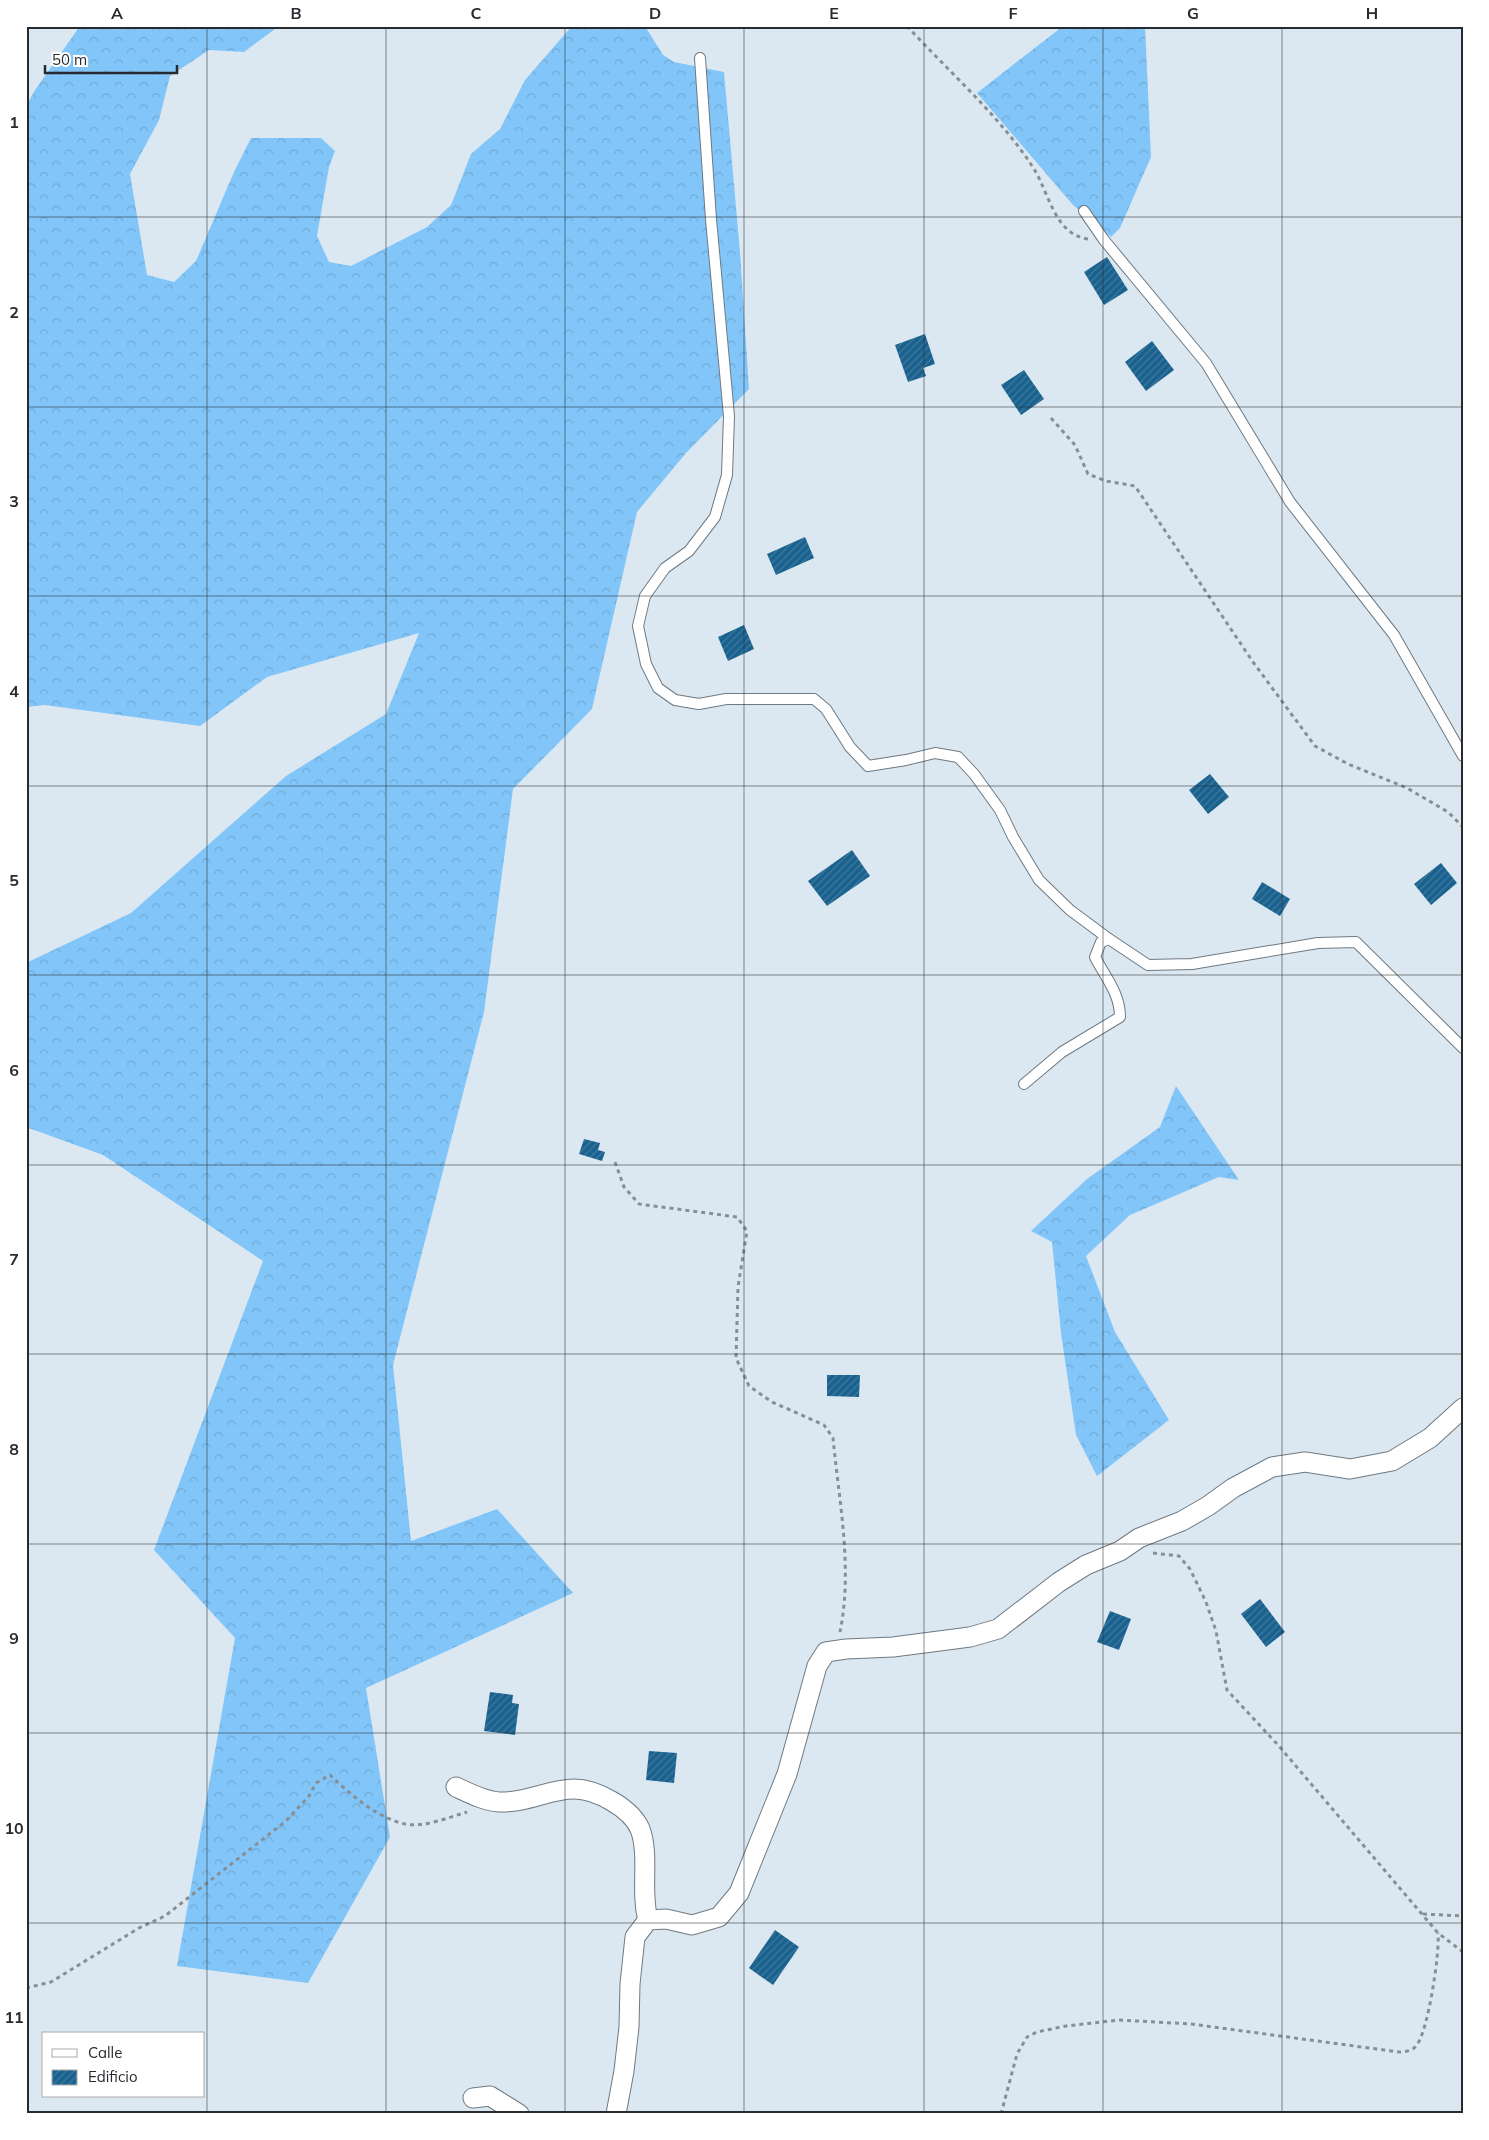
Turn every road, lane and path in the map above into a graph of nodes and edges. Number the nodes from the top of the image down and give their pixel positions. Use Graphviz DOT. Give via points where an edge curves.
graph roads {
  1 [pos="906,26"];
  2 [pos="700,58"];
  3 [pos="1084,211"];
  4 [pos="1104,240"];
  5 [pos="1051,418"];
  6 [pos="1463,756"];
  7 [pos="1463,827"];
  8 [pos="1110,938"];
  9 [pos="1463,1048"];
  10 [pos="1024,1084"];
  11 [pos="615,1162"];
  12 [pos="1463,1408"];
  13 [pos="1126,1546"];
  14 [pos="846,1649"];
  15 [pos="456,1787"];
  16 [pos="470,1811"];
  17 [pos="1422,1914"];
  18 [pos="1463,1916"];
  19 [pos="648,1920"];
  20 [pos="1438,1933"];
  21 [pos="1463,1952"];
  22 [pos="26,1988"];
  23 [pos="473,2098"];
  24 [pos="519,2114"];
  25 [pos="616,2114"];
  26 [pos="1001,2114"];
  1 -- 4 [label="path" via="1013,140 1036,171 1064,226 1080,238"];
  2 -- 8 [label="lane" via="710,218 729,416 727,475 715,516 689,551 665,568 645,596 638,626 646,664 658,688 675,700 699,704 726,699 814,699 826,709 850,747 868,766 935,753 958,757 1000,810 1039,880 1070,910"];
  3 -- 4 [label="lane"];
  4 -- 6 [label="lane" via="1206,363 1290,502 1394,636"];
  5 -- 7 [label="path" via="1075,445 1088,474 1135,486 1253,662 1314,746 1407,788 1448,812"];
  8 -- 9 [label="lane" via="1148,965 1192,964 1318,943 1356,942"];
  8 -- 10 [label="lane" via="1101,942 1095,957 1112,985 1120,1004 1120,1016 1062,1052"];
  11 -- 14 [label="path" via="624,1187 640,1204 737,1217 746,1231 738,1287 736,1358 749,1386 772,1402 824,1426 833,1438 845,1558 844,1613 840,1636"];
  12 -- 13 [label="street" via="1430,1438 1392,1461 1350,1469 1305,1462 1272,1467 1182,1521"];
  13 -- 14 [label="street" via="1059,1582 998,1628 970,1637 893,1648"];
  13 -- 17 [label="path" via="1138,1551 1179,1556 1190,1569 1216,1631 1227,1690"];
  14 -- 19 [label="street" via="826,1652 817,1666 787,1774 739,1893 719,1918 692,1925 666,1919"];
  15 -- 19 [label="street" via="498,1802 524,1801 575,1789 602,1796 627,1810 640,1829 644,1853 644,1907"];
  16 -- 22 [label="path" via="406,1824 381,1813 330,1775 316,1783 309,1796 286,1820 165,1916 139,1928 51,1982"];
  17 -- 18 [label="path"];
  17 -- 20 [label="path"];
  19 -- 25 [label="street" via="635,1937 629,2027"];
  20 -- 21 [label="path"];
  20 -- 26 [label="path" via="1440,1946 1427,2021 1422,2037 1409,2051 1191,2024 1119,2020 1066,2026 1027,2037 1017,2054"];
  23 -- 24 [label="street" via="490,2096"];
}
